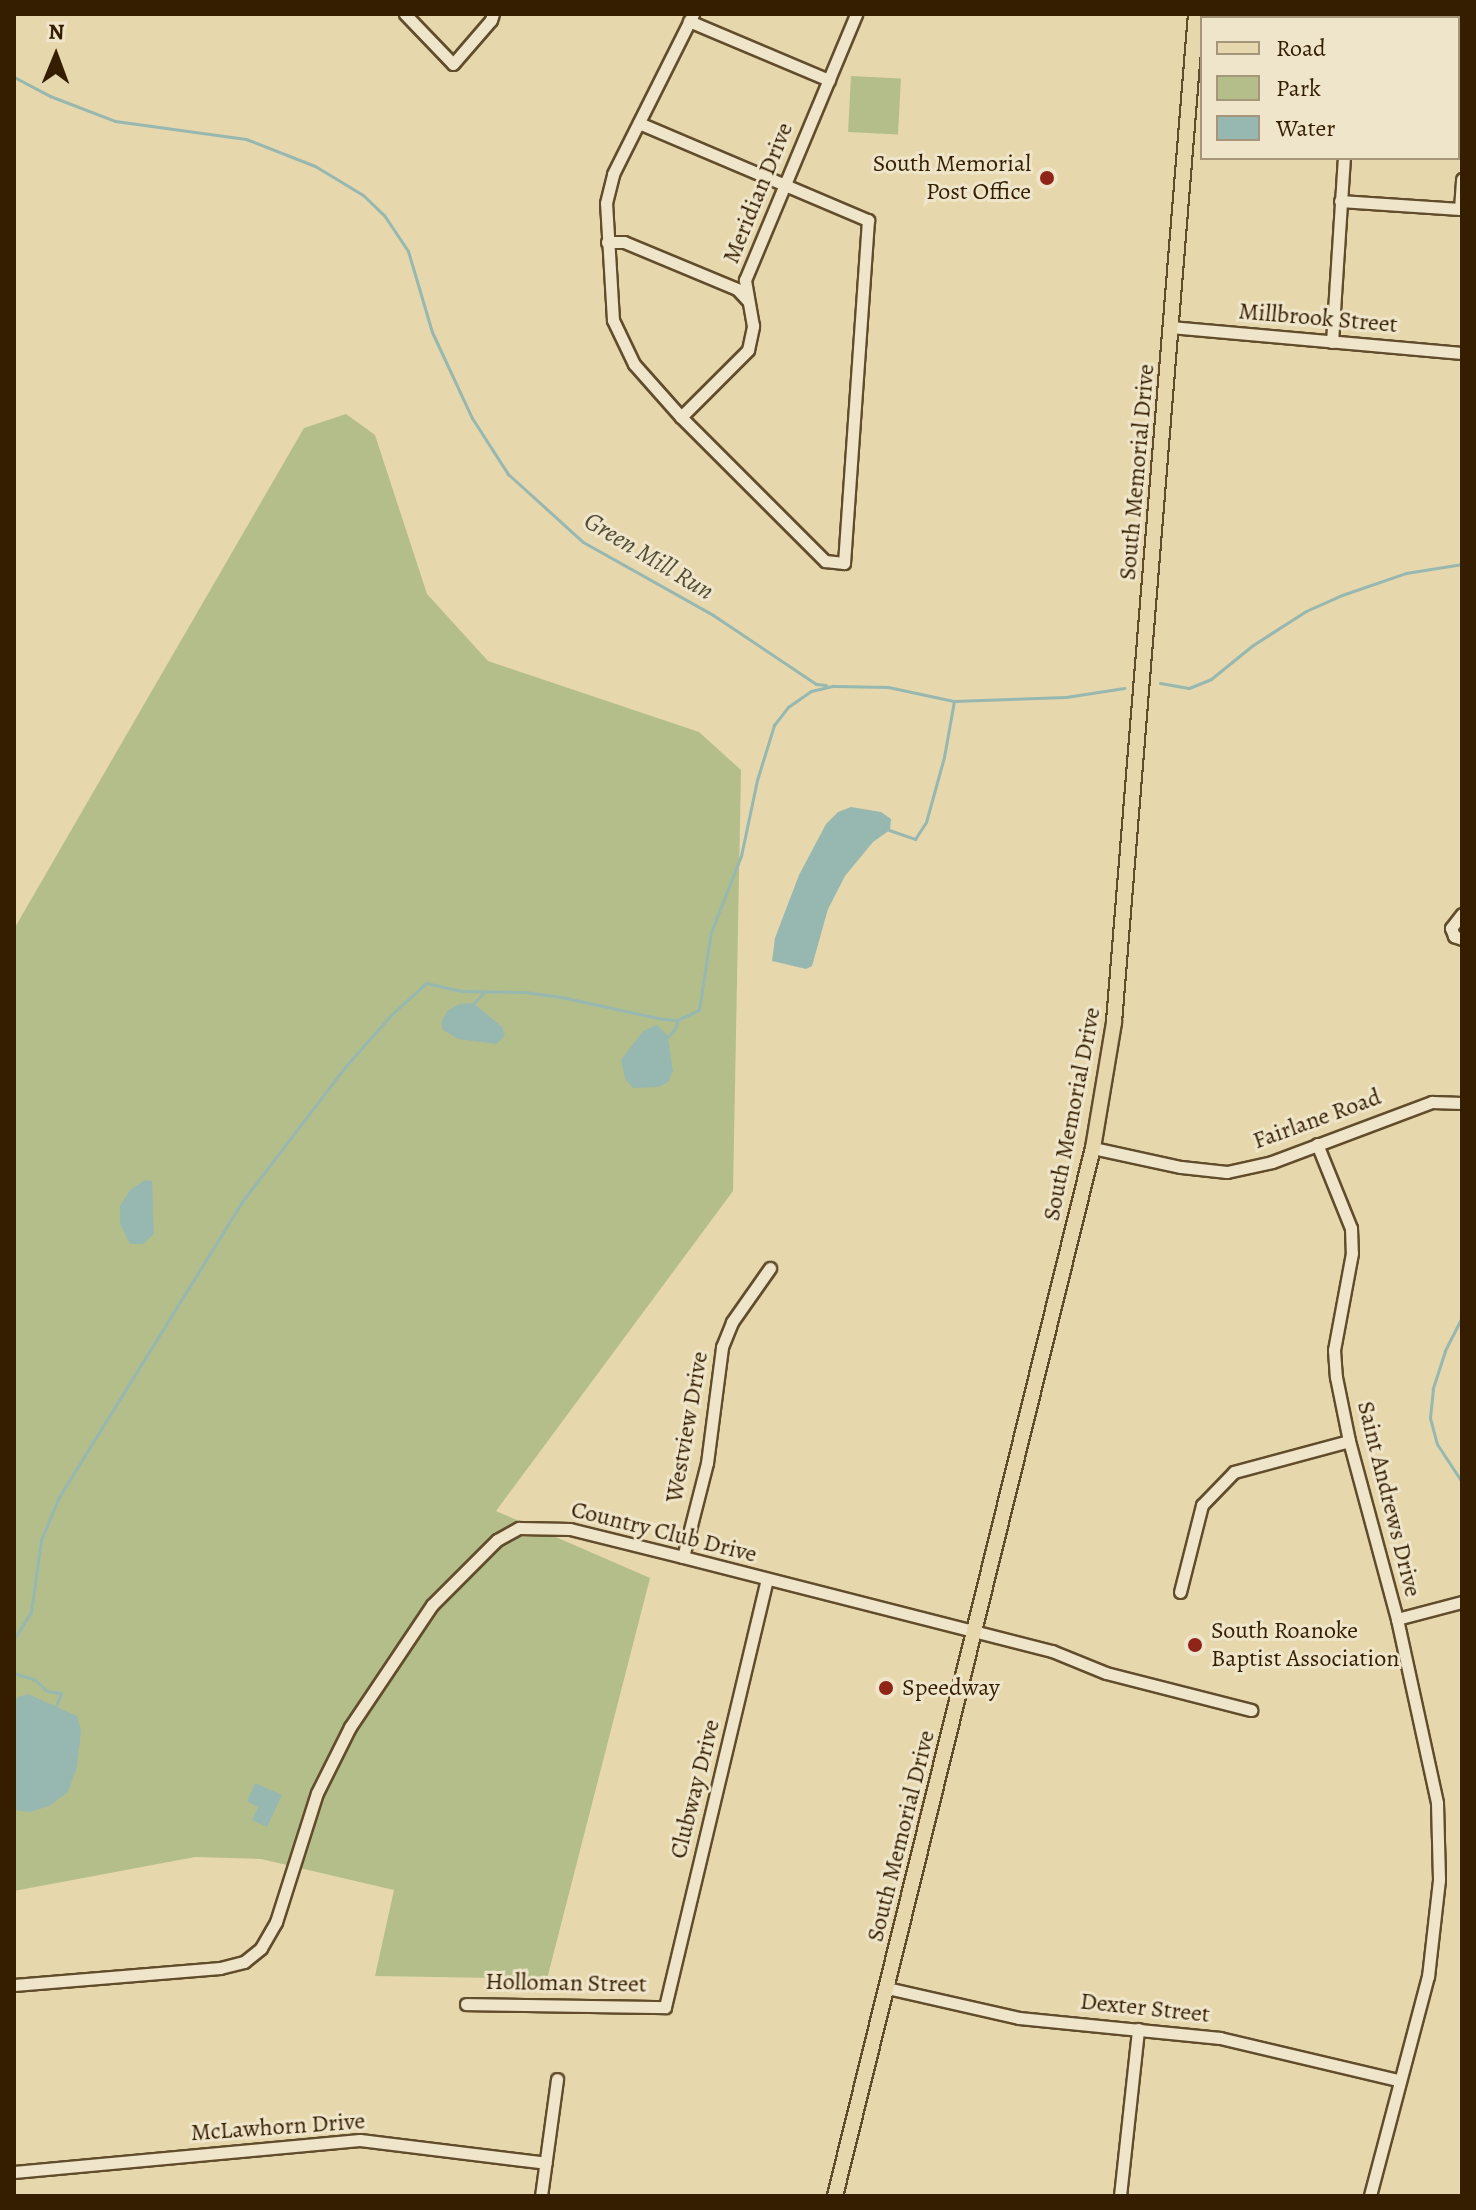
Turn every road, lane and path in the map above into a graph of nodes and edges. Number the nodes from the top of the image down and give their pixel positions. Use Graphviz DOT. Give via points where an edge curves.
graph roads {
  1 [pos="405,14"];
  2 [pos="493,14"];
  3 [pos="856,14"];
  4 [pos="1196,14"];
  5 [pos="691,18"];
  6 [pos="829,80"];
  7 [pos="639,123"];
  8 [pos="1344,160"];
  9 [pos="1462,179"];
  10 [pos="785,185"];
  11 [pos="1340,201"];
  12 [pos="607,242"];
  13 [pos="749,301"];
  14 [pos="1170,327"];
  15 [pos="1332,342"];
  16 [pos="1462,353"];
  17 [pos="681,417"];
  18 [pos="1462,914"];
  19 [pos="1462,939"];
  20 [pos="1462,1103"];
  21 [pos="1317,1144"];
  22 [pos="1093,1148"];
  23 [pos="770,1268"];
  24 [pos="1349,1441"];
  25 [pos="683,1557"];
  26 [pos="767,1580"];
  27 [pos="1180,1592"];
  28 [pos="1462,1602"];
  29 [pos="1397,1619"];
  30 [pos="973,1632"];
  31 [pos="1251,1710"];
  32 [pos="14,1985"];
  33 [pos="887,1988"];
  34 [pos="466,2004"];
  35 [pos="665,2007"];
  36 [pos="1138,2029"];
  37 [pos="557,2079"];
  38 [pos="1398,2080"];
  39 [pos="546,2163"];
  40 [pos="14,2172"];
  41 [pos="541,2196"];
  42 [pos="835,2196"];
  43 [pos="1120,2196"];
  44 [pos="1370,2196"];
  1 -- 2 [label="street" via="453,64"];
  3 -- 6 [label="street, Meridian Drive"];
  4 -- 14 [label="main road, South Memorial Drive"];
  5 -- 6 [label="street"];
  5 -- 7 [label="street"];
  6 -- 10 [label="street, Meridian Drive"];
  7 -- 10 [label="street"];
  7 -- 12 [label="street" via="613,174 606,203"];
  8 -- 11 [label="street"];
  9 -- 11 [label="street" via="1460,209"];
  10 -- 13 [label="street, Meridian Drive" via="745,280"];
  10 -- 17 [label="street" via="868,220 844,563 825,561"];
  11 -- 15 [label="street"];
  12 -- 13 [label="street" via="624,242 737,289"];
  12 -- 17 [label="street" via="613,320 634,364"];
  13 -- 17 [label="street, Meridian Drive" via="753,326 748,350"];
  14 -- 15 [label="street, Millbrook Street"];
  14 -- 22 [label="main road, South Memorial Drive" via="1115,1014"];
  15 -- 16 [label="street, Millbrook Street"];
  18 -- 19 [label="street" via="1451,928"];
  20 -- 21 [label="street, Fairlane Road" via="1432,1102"];
  21 -- 22 [label="street, Fairlane Road" via="1227,1172"];
  21 -- 24 [label="street, Saint Andrews Drive" via="1351,1228 1352,1253 1334,1350"];
  22 -- 30 [label="main road, South Memorial Drive"];
  23 -- 25 [label="street, Westview Drive" via="732,1322 722,1347 707,1463"];
  24 -- 27 [label="street" via="1234,1472 1202,1505"];
  24 -- 29 [label="street, Saint Andrews Drive"];
  25 -- 26 [label="street, Country Club Drive"];
  25 -- 32 [label="street, Country Club Drive" via="570,1529 536,1526 507,1533 432,1605 342,1740 317,1793 276,1922 261,1948 244,1962 220,1968"];
  26 -- 30 [label="street, Country Club Drive"];
  26 -- 35 [label="street, Clubway Drive"];
  28 -- 29 [label="street"];
  29 -- 38 [label="street, Saint Andrews Drive" via="1437,1803 1439,1880 1428,1976"];
  30 -- 31 [label="street, Country Club Drive"];
  30 -- 33 [label="main road, South Memorial Drive"];
  33 -- 36 [label="street, Dexter Street" via="1019,2018"];
  33 -- 42 [label="main road, South Memorial Drive"];
  34 -- 35 [label="street, Holloman Street"];
  36 -- 38 [label="street, Dexter Street" via="1225,2038"];
  36 -- 43 [label="street"];
  37 -- 39 [label="street"];
  38 -- 44 [label="street, Saint Andrews Drive"];
  39 -- 40 [label="street, McLawhorn Drive" via="360,2140"];
  39 -- 41 [label="street"];
}
